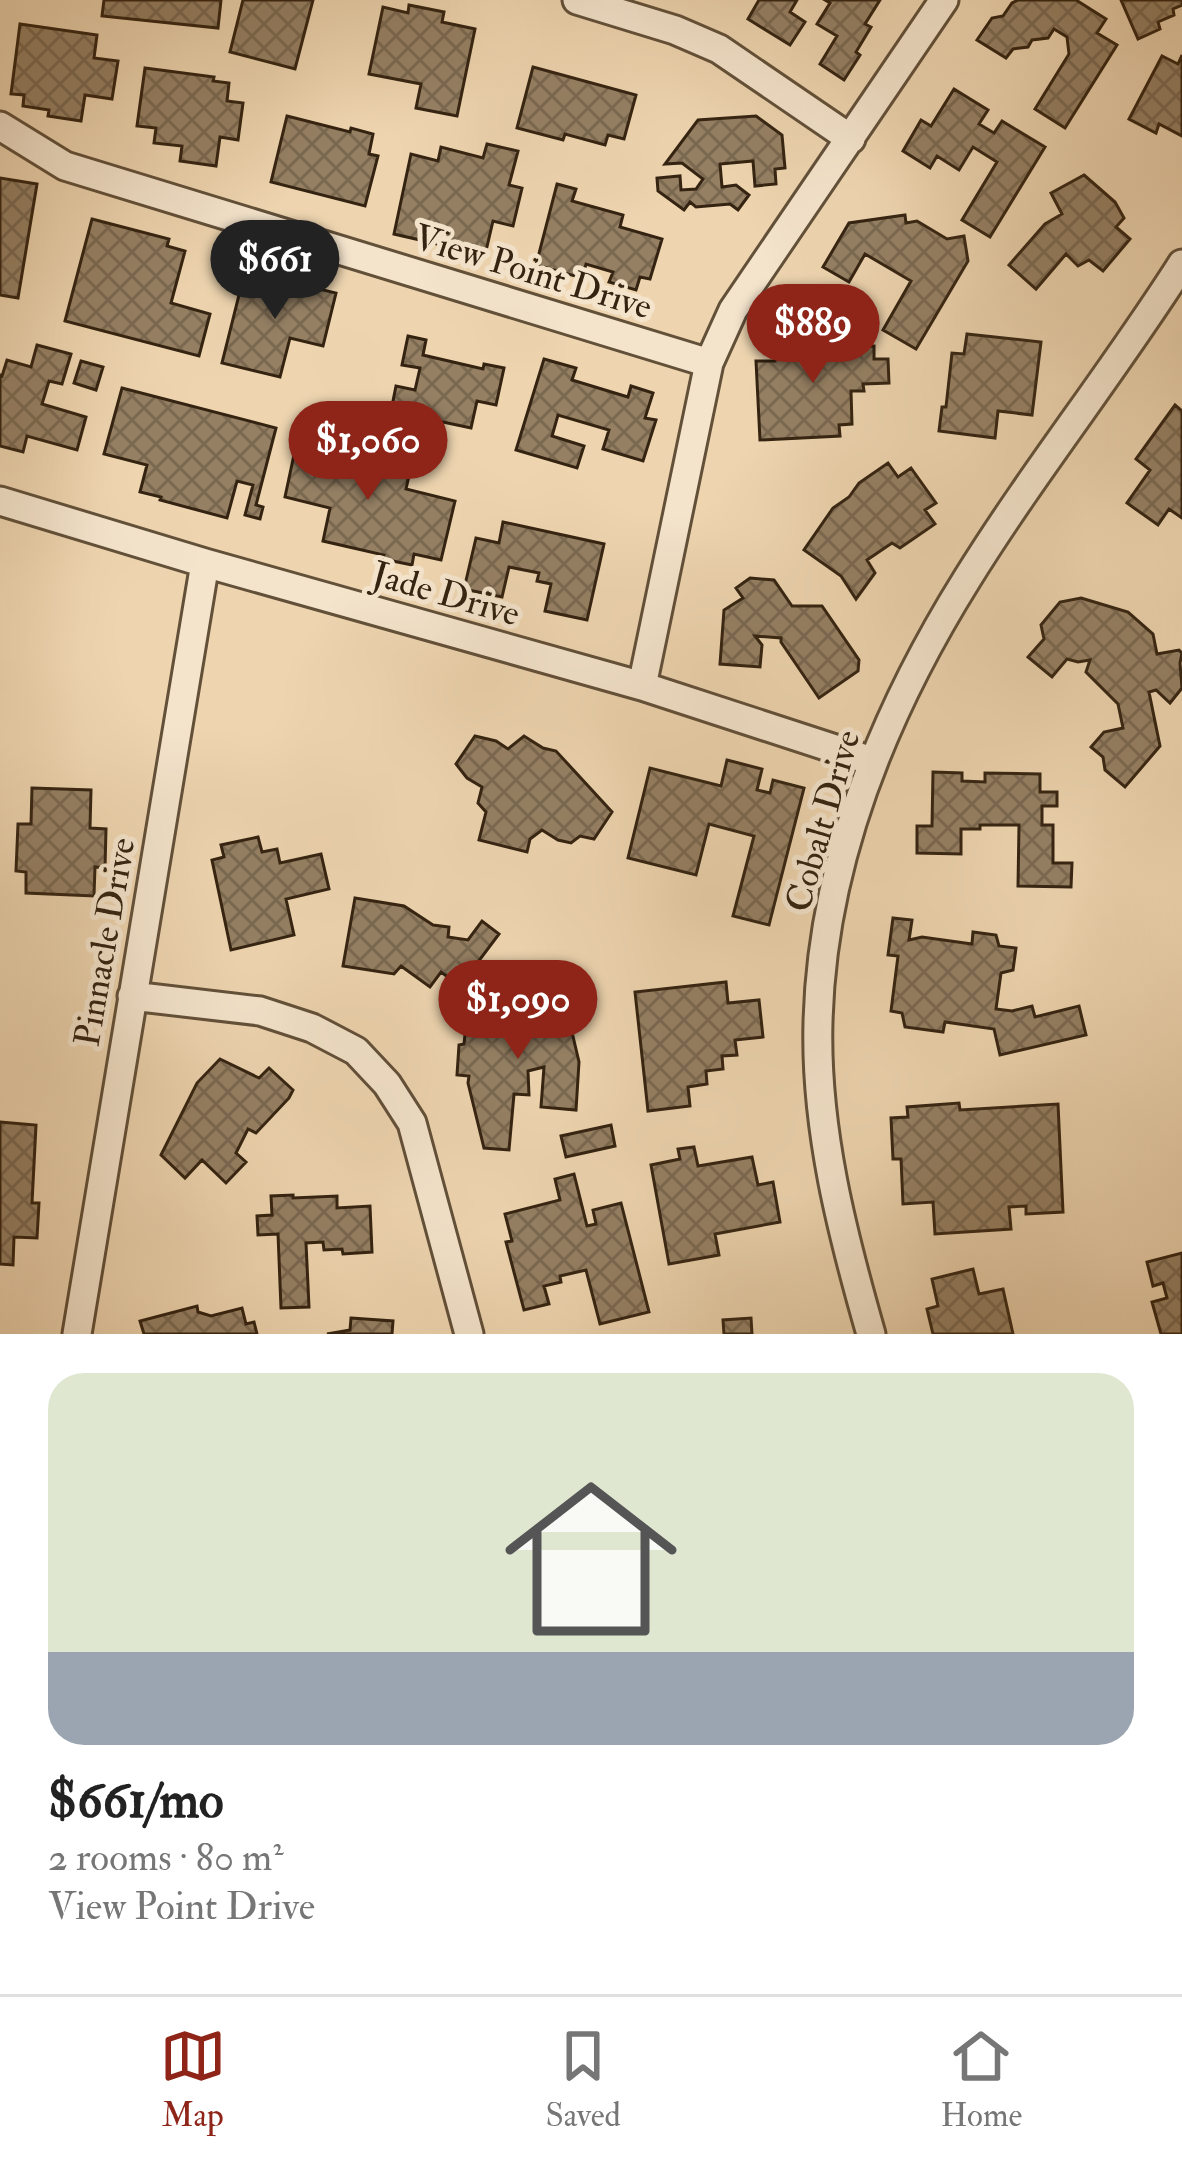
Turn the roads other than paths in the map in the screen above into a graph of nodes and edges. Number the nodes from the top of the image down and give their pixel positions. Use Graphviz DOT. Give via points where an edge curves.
graph roads {
  1 [pos="578,0"];
  2 [pos="944,0"];
  3 [pos="0,126"];
  4 [pos="851,139"];
  5 [pos="1182,264"];
  6 [pos="709,363"];
  7 [pos="0,501"];
  8 [pos="205,563"];
  9 [pos="642,686"];
  10 [pos="872,761"];
  11 [pos="131,996"];
  12 [pos="77,1334"];
  13 [pos="469,1334"];
  14 [pos="871,1334"];
  1 -- 4 [label="street" via="719,49"];
  2 -- 4 [label="street"];
  3 -- 6 [label="street, View Point Drive" via="65,166"];
  4 -- 6 [label="street" via="734,310"];
  5 -- 10 [label="street, Cobalt Drive" via="967,578"];
  6 -- 9 [label="street"];
  7 -- 8 [label="street, Jade Drive"];
  8 -- 9 [label="street, Jade Drive"];
  8 -- 11 [label="street, Pinnacle Drive"];
  9 -- 10 [label="street, Jade Drive"];
  10 -- 14 [label="street, Cobalt Drive" via="834,885 818,1022 829,1160"];
  11 -- 12 [label="street, Pinnacle Drive"];
  11 -- 13 [label="street" via="260,1010 356,1051 412,1123"];
}
